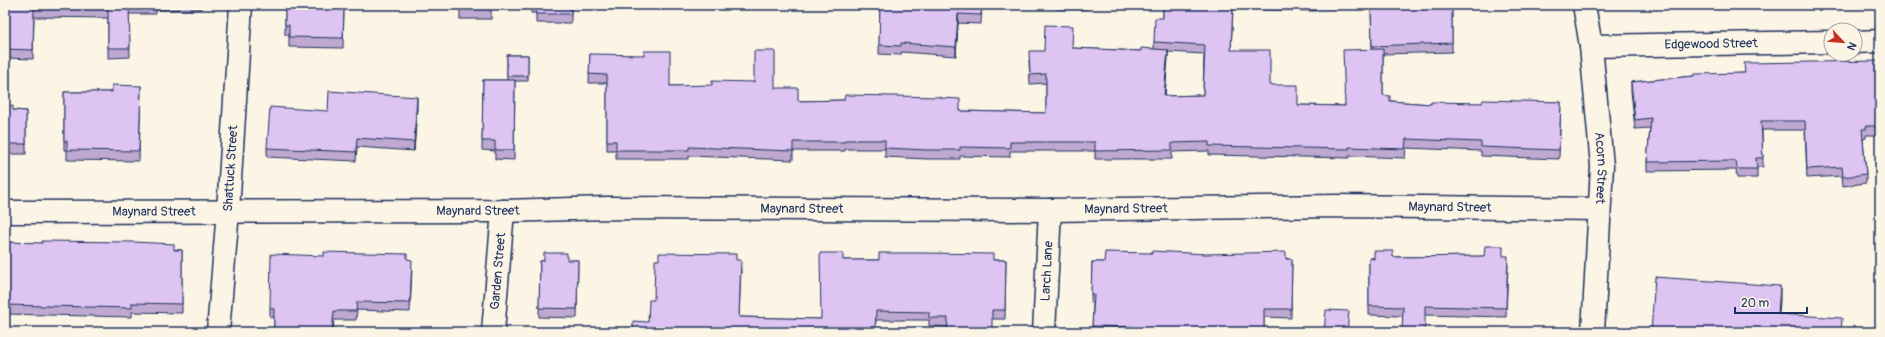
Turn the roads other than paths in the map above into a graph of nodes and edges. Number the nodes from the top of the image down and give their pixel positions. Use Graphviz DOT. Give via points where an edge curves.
graph roads {
  1 [pos="241,5"];
  2 [pos="1584,5"];
  3 [pos="1880,41"];
  4 [pos="1823,42"];
  5 [pos="1863,42"];
  6 [pos="1591,46"];
  7 [pos="1599,209"];
  8 [pos="1050,210"];
  9 [pos="228,211"];
  10 [pos="503,211"];
  11 [pos="5,212"];
  12 [pos="218,332"];
  13 [pos="493,332"];
  14 [pos="1044,332"];
  15 [pos="1593,332"];
  1 -- 9 [label="street, Shattuck Street"];
  2 -- 6 [label="street, Acorn Street"];
  3 -- 5 [label="street"];
  4 -- 6 [label="street, Edgewood Street"];
  6 -- 7 [label="street, Acorn Street" via="1602,166"];
  7 -- 8 [label="street, Maynard Street" via="1337,206"];
  7 -- 15 [label="street, Acorn Street"];
  8 -- 10 [label="street, Maynard Street" via="606,208"];
  8 -- 14 [label="street, Larch Lane"];
  9 -- 10 [label="street, Maynard Street"];
  9 -- 11 [label="street, Maynard Street"];
  9 -- 12 [label="street, Shattuck Street"];
  10 -- 13 [label="street, Garden Street"];
}
